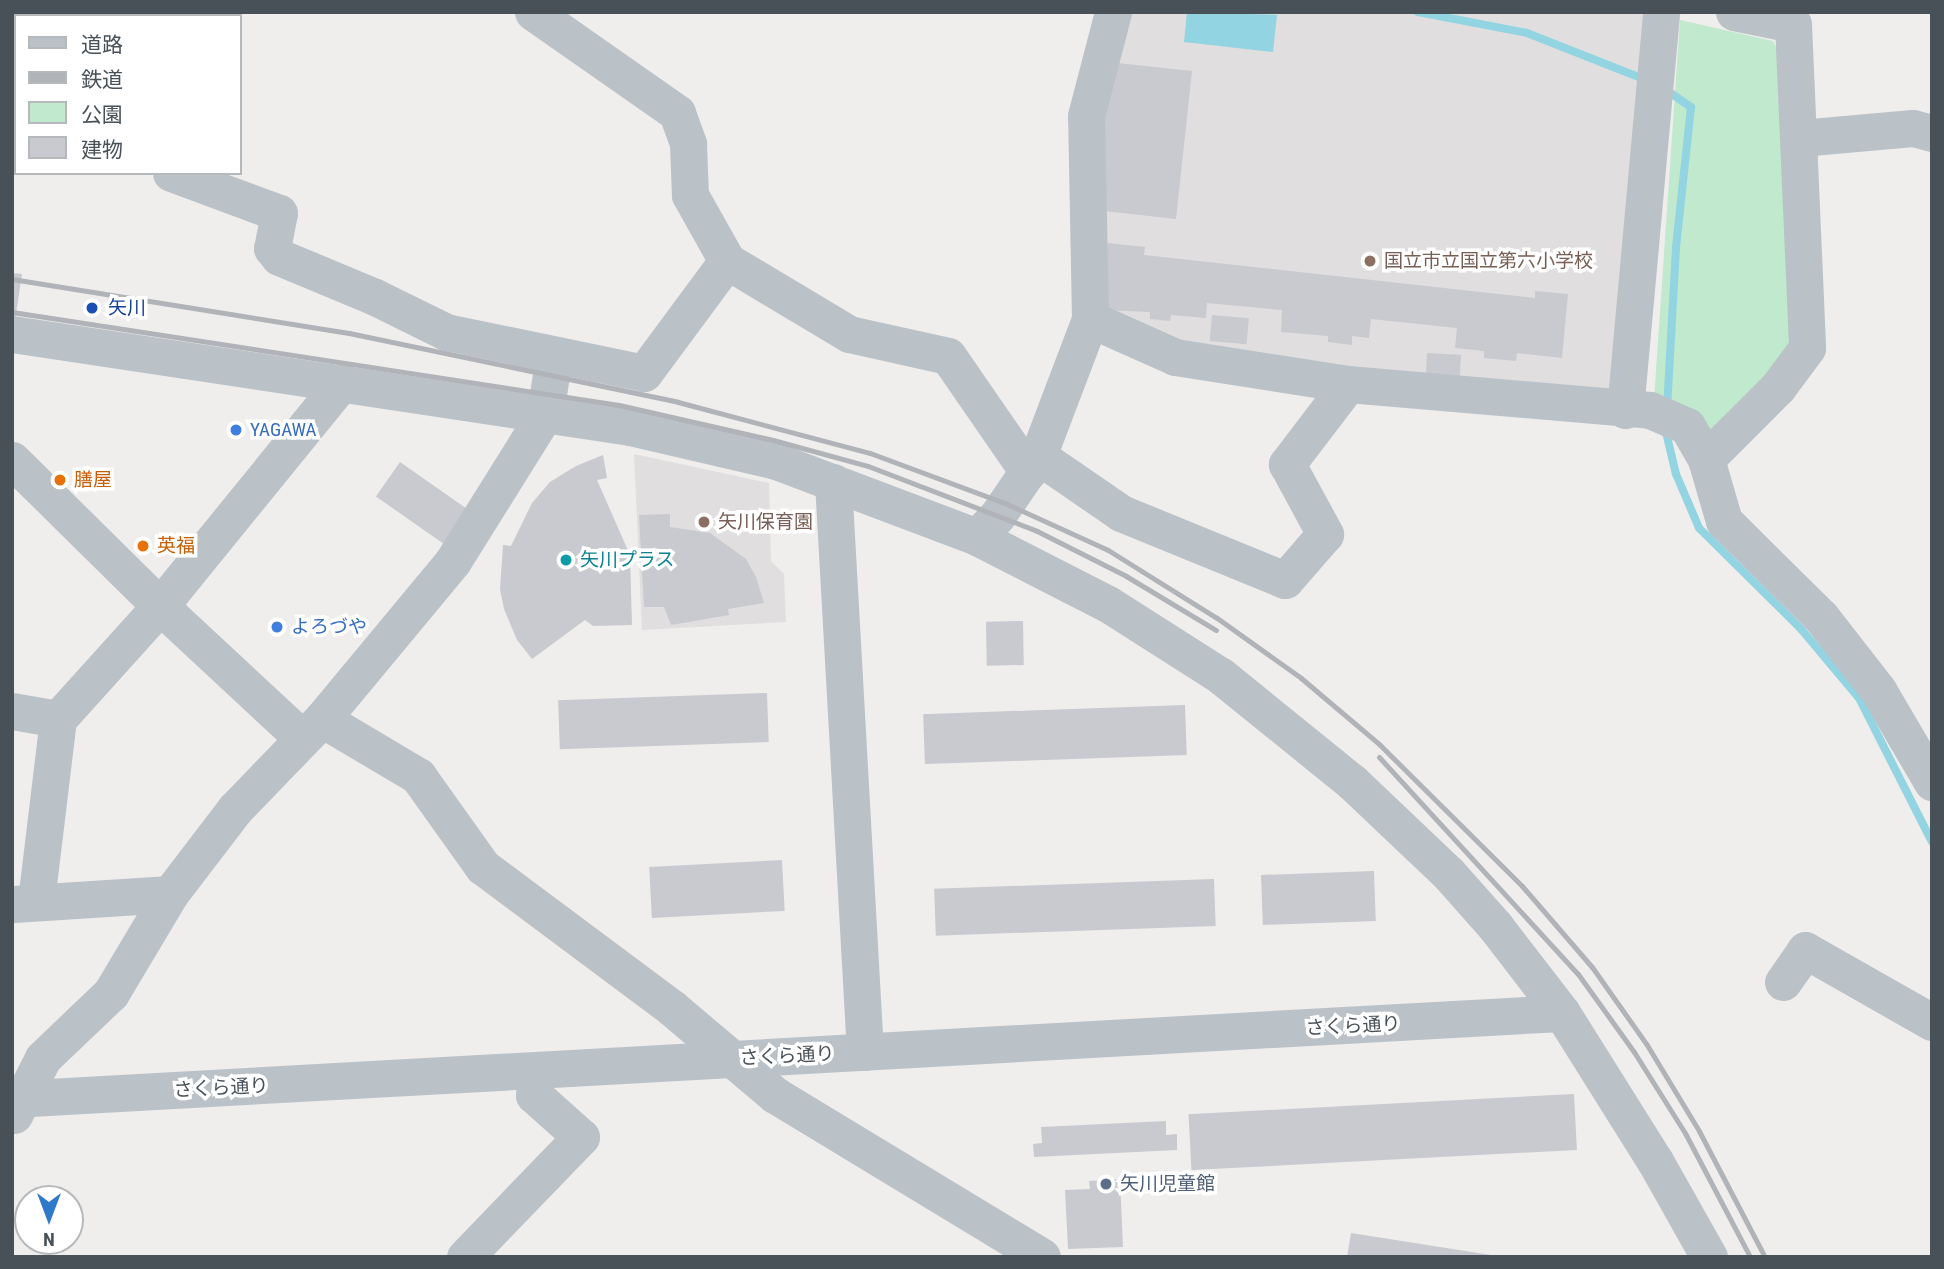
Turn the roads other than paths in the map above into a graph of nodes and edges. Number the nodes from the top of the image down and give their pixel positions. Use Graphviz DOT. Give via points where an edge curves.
graph roads {
  1 [pos="533,12"];
  2 [pos="1113,12"];
  3 [pos="1661,12"];
  4 [pos="1734,12"];
  5 [pos="1932,133"];
  6 [pos="1800,138"];
  7 [pos="176,175"];
  8 [pos="727,261"];
  9 [pos="1090,319"];
  10 [pos="12,334"];
  11 [pos="554,355"];
  12 [pos="342,382"];
  13 [pos="1348,384"];
  14 [pos="1638,410"];
  15 [pos="545,414"];
  16 [pos="1706,459"];
  17 [pos="12,460"];
  18 [pos="1033,464"];
  19 [pos="833,482"];
  20 [pos="977,537"];
  21 [pos="160,606"];
  22 [pos="12,711"];
  23 [pos="58,719"];
  24 [pos="312,728"];
  25 [pos="1932,782"];
  26 [pos="170,894"];
  27 [pos="24,903"];
  28 [pos="1783,982"];
  29 [pos="1562,1013"];
  30 [pos="1932,1023"];
  31 [pos="864,1052"];
  32 [pos="732,1060"];
  33 [pos="536,1071"];
  34 [pos="15,1106"];
  35 [pos="474,1253"];
  36 [pos="1042,1257"];
  37 [pos="1709,1257"];
  1 -- 8 [label="street" via="677,113 688,144 690,195"];
  2 -- 9 [label="street" via="1086,116"];
  3 -- 14 [label="street"];
  4 -- 6 [label="street" via="1793,24"];
  5 -- 6 [label="street" via="1913,128"];
  6 -- 16 [label="street" via="1807,348 1778,387"];
  7 -- 11 [label="street" via="279,213 272,248 279,257 446,332"];
  8 -- 11 [label="street" via="644,373"];
  8 -- 18 [label="street" via="849,334 948,356"];
  9 -- 13 [label="street" via="1175,357"];
  9 -- 18 [label="street"];
  10 -- 12 [label="street"];
  11 -- 15 [label="street"];
  12 -- 15 [label="street"];
  12 -- 21 [label="street"];
  13 -- 14 [label="street"];
  13 -- 18 [label="street" via="1287,464 1325,534 1285,580 1121,513"];
  14 -- 16 [label="street" via="1687,426"];
  15 -- 19 [label="street" via="709,445 776,461"];
  15 -- 24 [label="street" via="453,561"];
  16 -- 25 [label="street" via="1724,521 1821,617 1878,690"];
  17 -- 21 [label="street"];
  18 -- 20 [label="street"];
  19 -- 20 [label="street"];
  19 -- 31 [label="street"];
  20 -- 29 [label="street" via="1051,572 1171,643 1221,676 1352,782 1448,873"];
  21 -- 23 [label="street"];
  21 -- 24 [label="street"];
  22 -- 23 [label="street"];
  23 -- 27 [label="street"];
  24 -- 26 [label="street" via="235,809"];
  24 -- 32 [label="street" via="418,776 484,867 672,1008"];
  26 -- 27 [label="street"];
  26 -- 34 [label="street" via="111,993 43,1058"];
  28 -- 30 [label="street" via="1805,950"];
  29 -- 31 [label="street, さくら通り"];
  29 -- 37 [label="street" via="1656,1161"];
  31 -- 32 [label="street, さくら通り"];
  32 -- 33 [label="street, さくら通り"];
  32 -- 36 [label="street" via="775,1095"];
  33 -- 34 [label="street, さくら通り"];
  33 -- 35 [label="street" via="534,1095 581,1137"];
}
